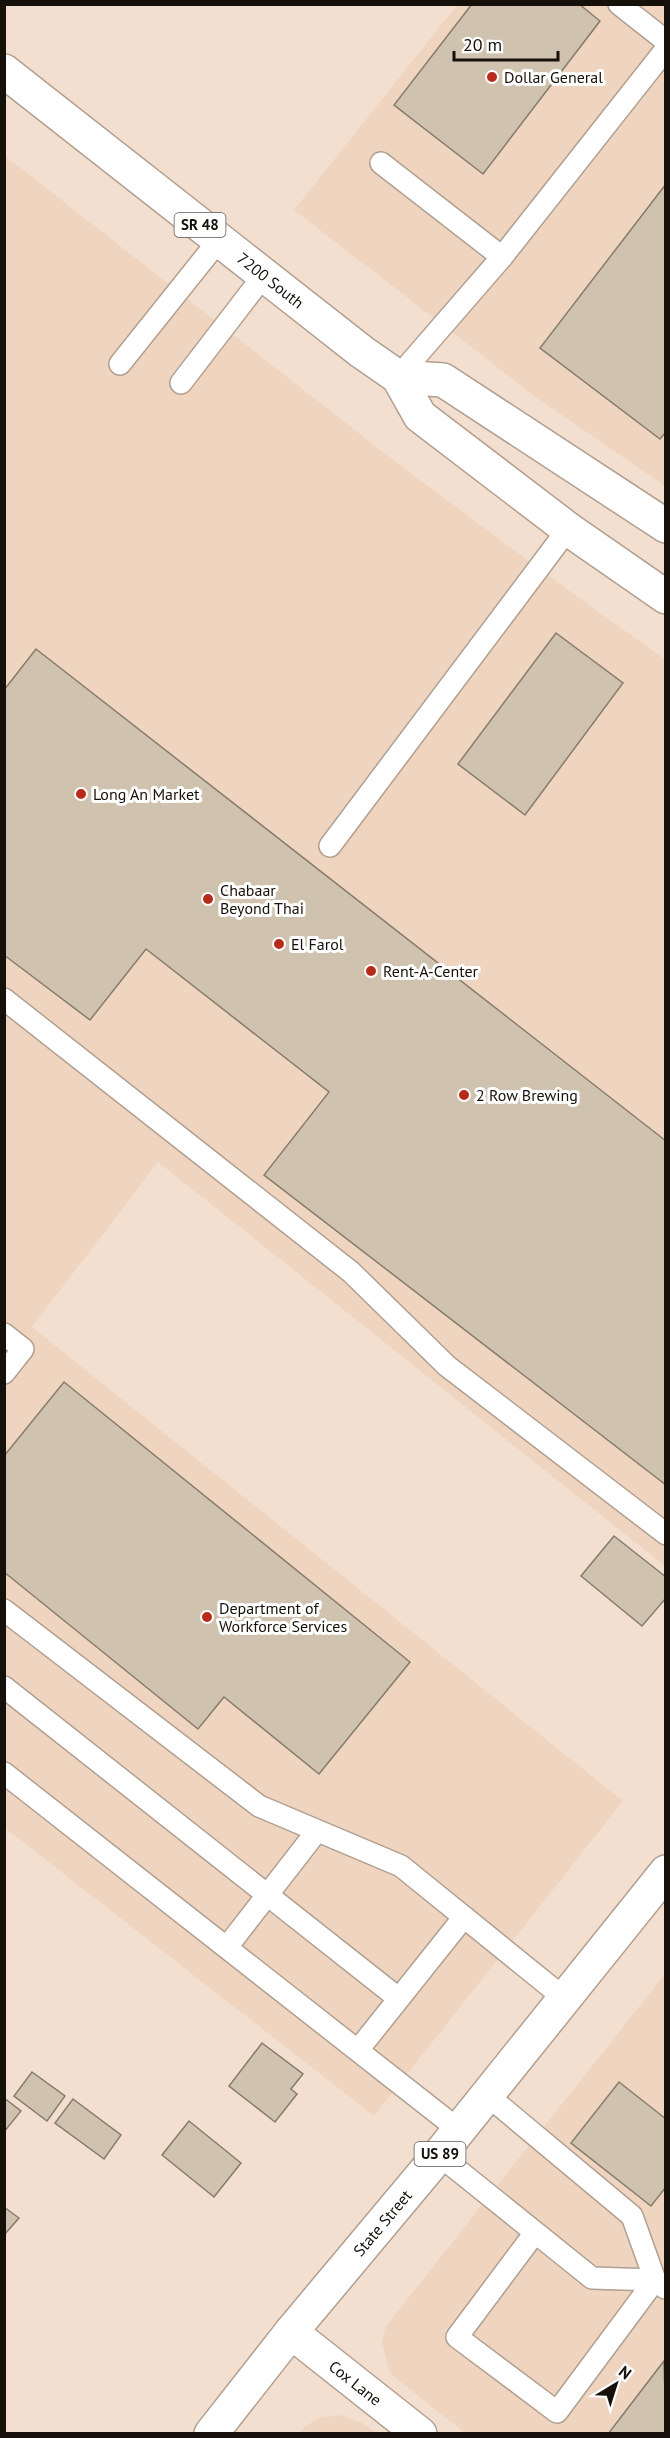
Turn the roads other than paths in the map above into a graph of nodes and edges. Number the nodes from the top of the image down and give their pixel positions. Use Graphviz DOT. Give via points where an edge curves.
graph roads {
  1 [pos="619,4"];
  2 [pos="666,41"];
  3 [pos="666,49"];
  4 [pos="4,71"];
  5 [pos="381,163"];
  6 [pos="219,240"];
  7 [pos="502,257"];
  8 [pos="264,275"];
  9 [pos="120,364"];
  10 [pos="398,376"];
  11 [pos="181,384"];
  12 [pos="666,526"];
  13 [pos="568,529"];
  14 [pos="666,597"];
  15 [pos="330,846"];
  16 [pos="4,999"];
  17 [pos="4,1334"];
  18 [pos="4,1373"];
  19 [pos="666,1534"];
  20 [pos="4,1610"];
  21 [pos="4,1687"];
  22 [pos="4,1773"];
  23 [pos="317,1831"];
  24 [pos="666,1872"];
  25 [pos="268,1894"];
  26 [pos="464,1917"];
  27 [pos="227,1947"];
  28 [pos="398,1998"];
  29 [pos="564,1998"];
  30 [pos="358,2050"];
  31 [pos="487,2095"];
  32 [pos="459,2130"];
  33 [pos="439,2155"];
  34 [pos="534,2234"];
  35 [pos="660,2284"];
  36 [pos="291,2332"];
  37 [pos="218,2431"];
  38 [pos="420,2433"];
  1 -- 2 [label="lane"];
  3 -- 7 [label="lane"];
  4 -- 6 [label="main road, 7200 South / SR 48"];
  5 -- 7 [label="lane"];
  6 -- 8 [label="main road, 7200 South / SR 48"];
  6 -- 9 [label="lane"];
  7 -- 10 [label="lane"];
  8 -- 10 [label="main road, 7200 South / SR 48"];
  8 -- 11 [label="lane"];
  10 -- 12 [label="main road, 7200 South / SR 48" via="444,380"];
  10 -- 13 [label="main road, 7200 South / SR 48" via="420,416"];
  13 -- 14 [label="main road, 7200 South / SR 48"];
  13 -- 15 [label="lane"];
  16 -- 19 [label="lane" via="351,1272 447,1366"];
  17 -- 18 [label="lane" via="23,1349"];
  20 -- 23 [label="lane" via="259,1806"];
  21 -- 25 [label="lane"];
  22 -- 27 [label="lane"];
  23 -- 25 [label="lane"];
  23 -- 26 [label="lane" via="401,1866"];
  24 -- 29 [label="main road, State Street / US 89"];
  25 -- 27 [label="lane"];
  25 -- 28 [label="lane"];
  26 -- 28 [label="lane"];
  26 -- 29 [label="lane"];
  27 -- 30 [label="lane"];
  28 -- 30 [label="lane"];
  29 -- 31 [label="main road, State Street / US 89"];
  30 -- 32 [label="lane"];
  31 -- 32 [label="main road, State Street / US 89"];
  31 -- 35 [label="lane" via="632,2216"];
  32 -- 33 [label="main road, State Street / US 89"];
  33 -- 34 [label="lane"];
  33 -- 36 [label="main road, State Street / US 89"];
  34 -- 35 [label="lane" via="592,2278"];
  34 -- 35 [label="lane" via="458,2337 557,2412"];
  36 -- 37 [label="main road, State Street / US 89"];
  36 -- 38 [label="main road, Cox Lane"];
}
